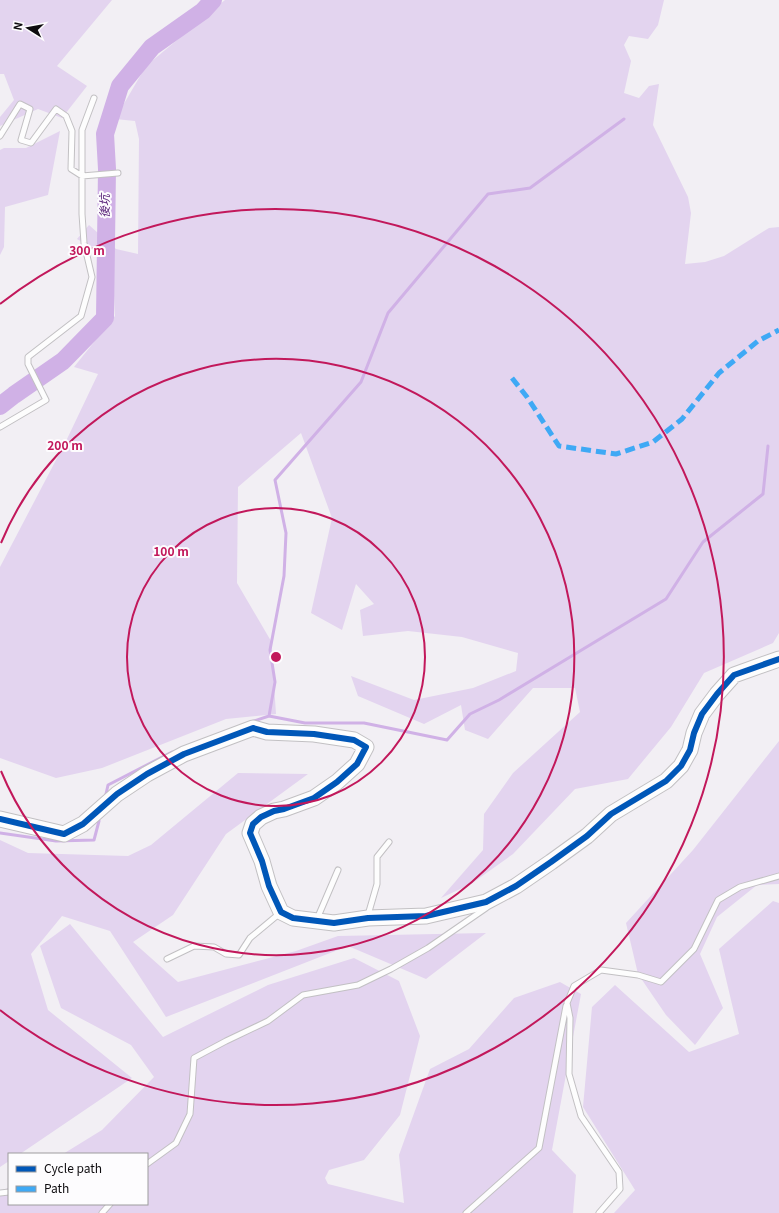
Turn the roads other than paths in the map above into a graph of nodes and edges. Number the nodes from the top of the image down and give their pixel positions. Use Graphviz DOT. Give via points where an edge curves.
graph roads {
  1 [pos="94,98"];
  2 [pos="0,136"];
  3 [pos="118,173"];
  4 [pos="82,176"];
  5 [pos="0,427"];
  6 [pos="779,659"];
  7 [pos="0,819"];
  8 [pos="389,842"];
  9 [pos="338,870"];
  10 [pos="779,876"];
  11 [pos="516,886"];
  12 [pos="281,912"];
  13 [pos="368,918"];
  14 [pos="315,922"];
  15 [pos="166,959"];
  16 [pos="567,1003"];
  17 [pos="148,1163"];
  18 [pos="109,1205"];
  19 [pos="102,1213"];
  20 [pos="466,1213"];
  21 [pos="599,1213"];
  1 -- 4 [label="lane" via="82,130"];
  2 -- 4 [label="lane" via="20,104 30,108 21,140 31,142 56,109 66,116 72,130 71,169"];
  3 -- 4 [label="lane"];
  4 -- 5 [label="lane" via="84,243 92,277 81,316 28,357 28,364 46,400"];
  6 -- 11 [label="street" via="734,675 702,714 690,750 681,766 666,781 611,814 586,836"];
  7 -- 12 [label="street" via="64,834 83,824 117,794 147,774 184,754 253,728 267,732 314,734 354,740 366,747 358,764 337,782 314,798 274,811 253,824 250,833"];
  8 -- 13 [label="lane" via="377,857 377,884"];
  9 -- 14 [label="lane"];
  10 -- 16 [label="lane" via="740,887 718,900 694,949 662,982 638,975 601,970 574,986"];
  11 -- 13 [label="street" via="486,902 426,916"];
  11 -- 17 [label="lane" via="428,948 391,969 358,985 303,995 268,1021 194,1058 190,1114 176,1143"];
  12 -- 14 [label="street" via="293,918"];
  12 -- 15 [label="lane" via="250,938 239,955 194,946"];
  13 -- 14 [label="street" via="334,924"];
  16 -- 20 [label="lane" via="539,1148"];
  16 -- 21 [label="lane" via="570,1018 569,1074 581,1116 619,1172 620,1189"];
  18 -- 19 [label="lane"];
}
